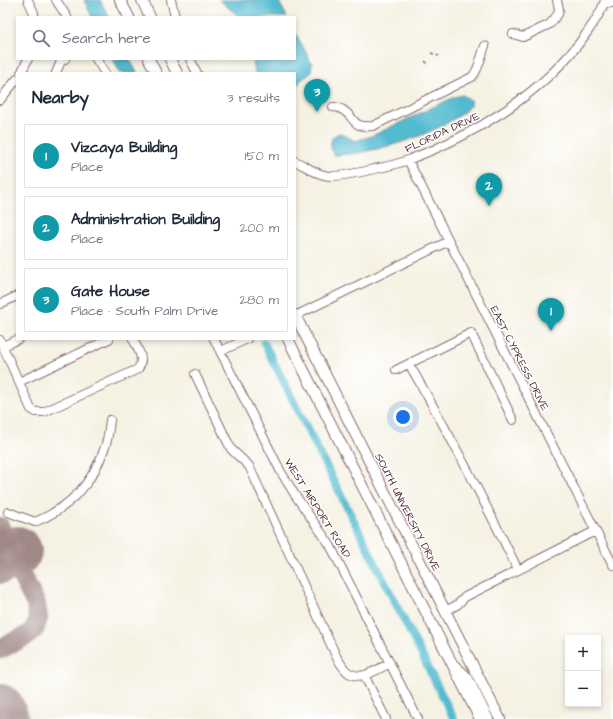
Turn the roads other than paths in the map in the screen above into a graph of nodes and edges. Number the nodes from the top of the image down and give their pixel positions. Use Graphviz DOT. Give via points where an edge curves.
graph roads {
  1 [pos="28,0"];
  2 [pos="56,0"];
  3 [pos="120,0"];
  4 [pos="142,0"];
  5 [pos="171,0"];
  6 [pos="556,0"];
  7 [pos="608,2"];
  8 [pos="34,16"];
  9 [pos="66,16"];
  10 [pos="128,16"];
  11 [pos="150,16"];
  12 [pos="175,16"];
  13 [pos="513,34"];
  14 [pos="485,46"];
  15 [pos="28,60"];
  16 [pos="63,60"];
  17 [pos="97,60"];
  18 [pos="150,60"];
  19 [pos="170,60"];
  20 [pos="190,60"];
  21 [pos="22,72"];
  22 [pos="56,72"];
  23 [pos="104,72"];
  24 [pos="156,72"];
  25 [pos="176,72"];
  26 [pos="196,72"];
  27 [pos="16,80"];
  28 [pos="0,100"];
  29 [pos="333,107"];
  30 [pos="408,160"];
  31 [pos="296,162"];
  32 [pos="449,241"];
  33 [pos="16,296"];
  34 [pos="0,304"];
  35 [pos="296,316"];
  36 [pos="296,318"];
  37 [pos="16,340"];
  38 [pos="107,340"];
  39 [pos="133,340"];
  40 [pos="215,340"];
  41 [pos="245,340"];
  42 [pos="289,340"];
  43 [pos="2,343"];
  44 [pos="221,351"];
  45 [pos="409,364"];
  46 [pos="396,370"];
  47 [pos="195,374"];
  48 [pos="19,382"];
  49 [pos="110,420"];
  50 [pos="513,420"];
  51 [pos="8,512"];
  52 [pos="596,531"];
  53 [pos="613,565"];
  54 [pos="518,570"];
  55 [pos="445,611"];
  56 [pos="390,663"];
  57 [pos="452,663"];
  58 [pos="364,675"];
  59 [pos="386,719"];
  60 [pos="418,719"];
  61 [pos="480,719"];
  62 [pos="489,719"];
  63 [pos="500,719"];
  1 -- 8 [label="street"];
  2 -- 9 [label="street"];
  3 -- 10 [label="main road"];
  4 -- 11 [label="main road"];
  5 -- 12 [label="street"];
  6 -- 13 [label="street" via="558,14 550,24 523,37"];
  7 -- 30 [label="street, FLORIDA DRIVE" via="566,60 521,99 456,140"];
  14 -- 29 [label="street" via="472,77 373,126 364,127 357,124 343,109"];
  15 -- 21 [label="street"];
  16 -- 22 [label="street"];
  17 -- 23 [label="street"];
  18 -- 24 [label="main road"];
  19 -- 25 [label="main road"];
  20 -- 26 [label="street"];
  27 -- 28 [label="street"];
  30 -- 31 [label="street, FLORIDA DRIVE" via="339,176 329,176"];
  30 -- 32 [label="street, EAST CYPRESS DRIVE"];
  32 -- 35 [label="street"];
  32 -- 52 [label="street, EAST CYPRESS DRIVE"];
  33 -- 34 [label="street"];
  36 -- 55 [label="main road, SOUTH UNIVERSITY DRIVE"];
  37 -- 43 [label="street"];
  38 -- 48 [label="street"];
  39 -- 48 [label="street" via="142,358 138,369 44,412 31,409"];
  40 -- 44 [label="street, WEST AIRPORT ROAD"];
  41 -- 44 [label="street"];
  42 -- 57 [label="main road"];
  43 -- 48 [label="street"];
  44 -- 56 [label="street, WEST AIRPORT ROAD" via="282,472 330,545"];
  45 -- 46 [label="street"];
  45 -- 50 [label="street" via="471,333"];
  45 -- 54 [label="street"];
  47 -- 58 [label="street" via="231,449 249,466 337,658 348,673"];
  49 -- 51 [label="street" via="106,446 91,478 70,502 35,522"];
  52 -- 53 [label="street, EAST CYPRESS DRIVE"];
  52 -- 54 [label="street"];
  54 -- 55 [label="street" via="465,596 457,605"];
  55 -- 63 [label="main road, SOUTH UNIVERSITY DRIVE"];
  56 -- 58 [label="street"];
  56 -- 60 [label="street, WEST AIRPORT ROAD"];
  57 -- 61 [label="main road"];
  57 -- 62 [label="street" via="468,677"];
  58 -- 59 [label="street"];
}
